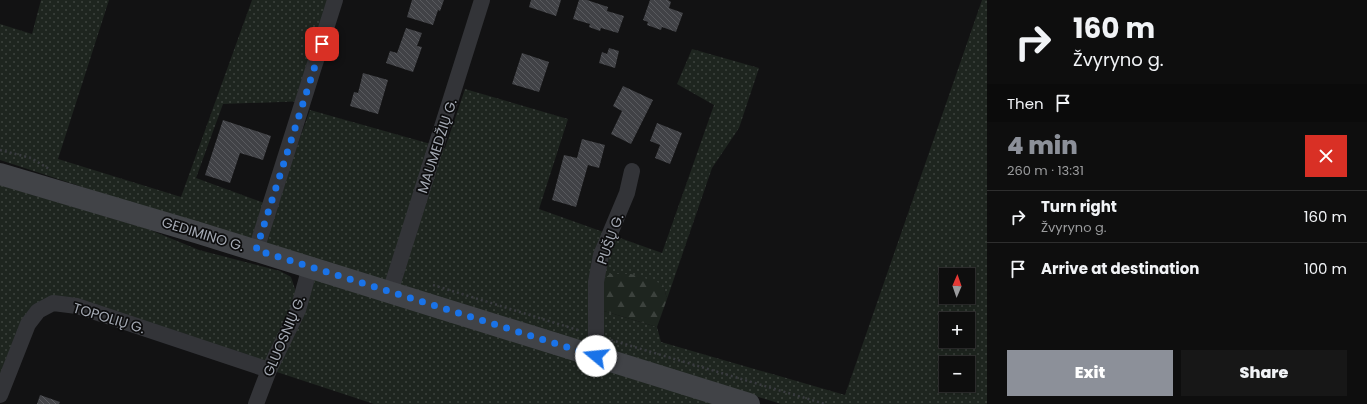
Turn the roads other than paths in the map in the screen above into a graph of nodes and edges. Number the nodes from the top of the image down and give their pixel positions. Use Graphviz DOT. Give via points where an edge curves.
graph roads {
  1 [pos="335,0"];
  2 [pos="482,0"];
  3 [pos="632,171"];
  4 [pos="0,174"];
  5 [pos="256,250"];
  6 [pos="310,267"];
  7 [pos="390,292"];
  8 [pos="596,356"];
  9 [pos="269,370"];
  10 [pos="0,395"];
  11 [pos="256,404"];
  12 [pos="749,404"];
  1 -- 5 [label="street"];
  2 -- 7 [label="street, MAUMEDŽIŲ G."];
  3 -- 8 [label="street, PUŠŲ G." via="627,193 600,255 596,282"];
  4 -- 5 [label="main road, GEDIMINO G."];
  5 -- 6 [label="main road, GEDIMINO G."];
  6 -- 7 [label="main road, GEDIMINO G."];
  6 -- 9 [label="street, GLUOSNIŲ G." via="298,310"];
  7 -- 8 [label="main road, GEDIMINO G."];
  8 -- 12 [label="main road, GEDIMINO G."];
  9 -- 10 [label="street, TOPOLIŲ G." via="77,306 53,303 38,311 28,324"];
  9 -- 11 [label="street, GLUOSNIŲ G."];
}
